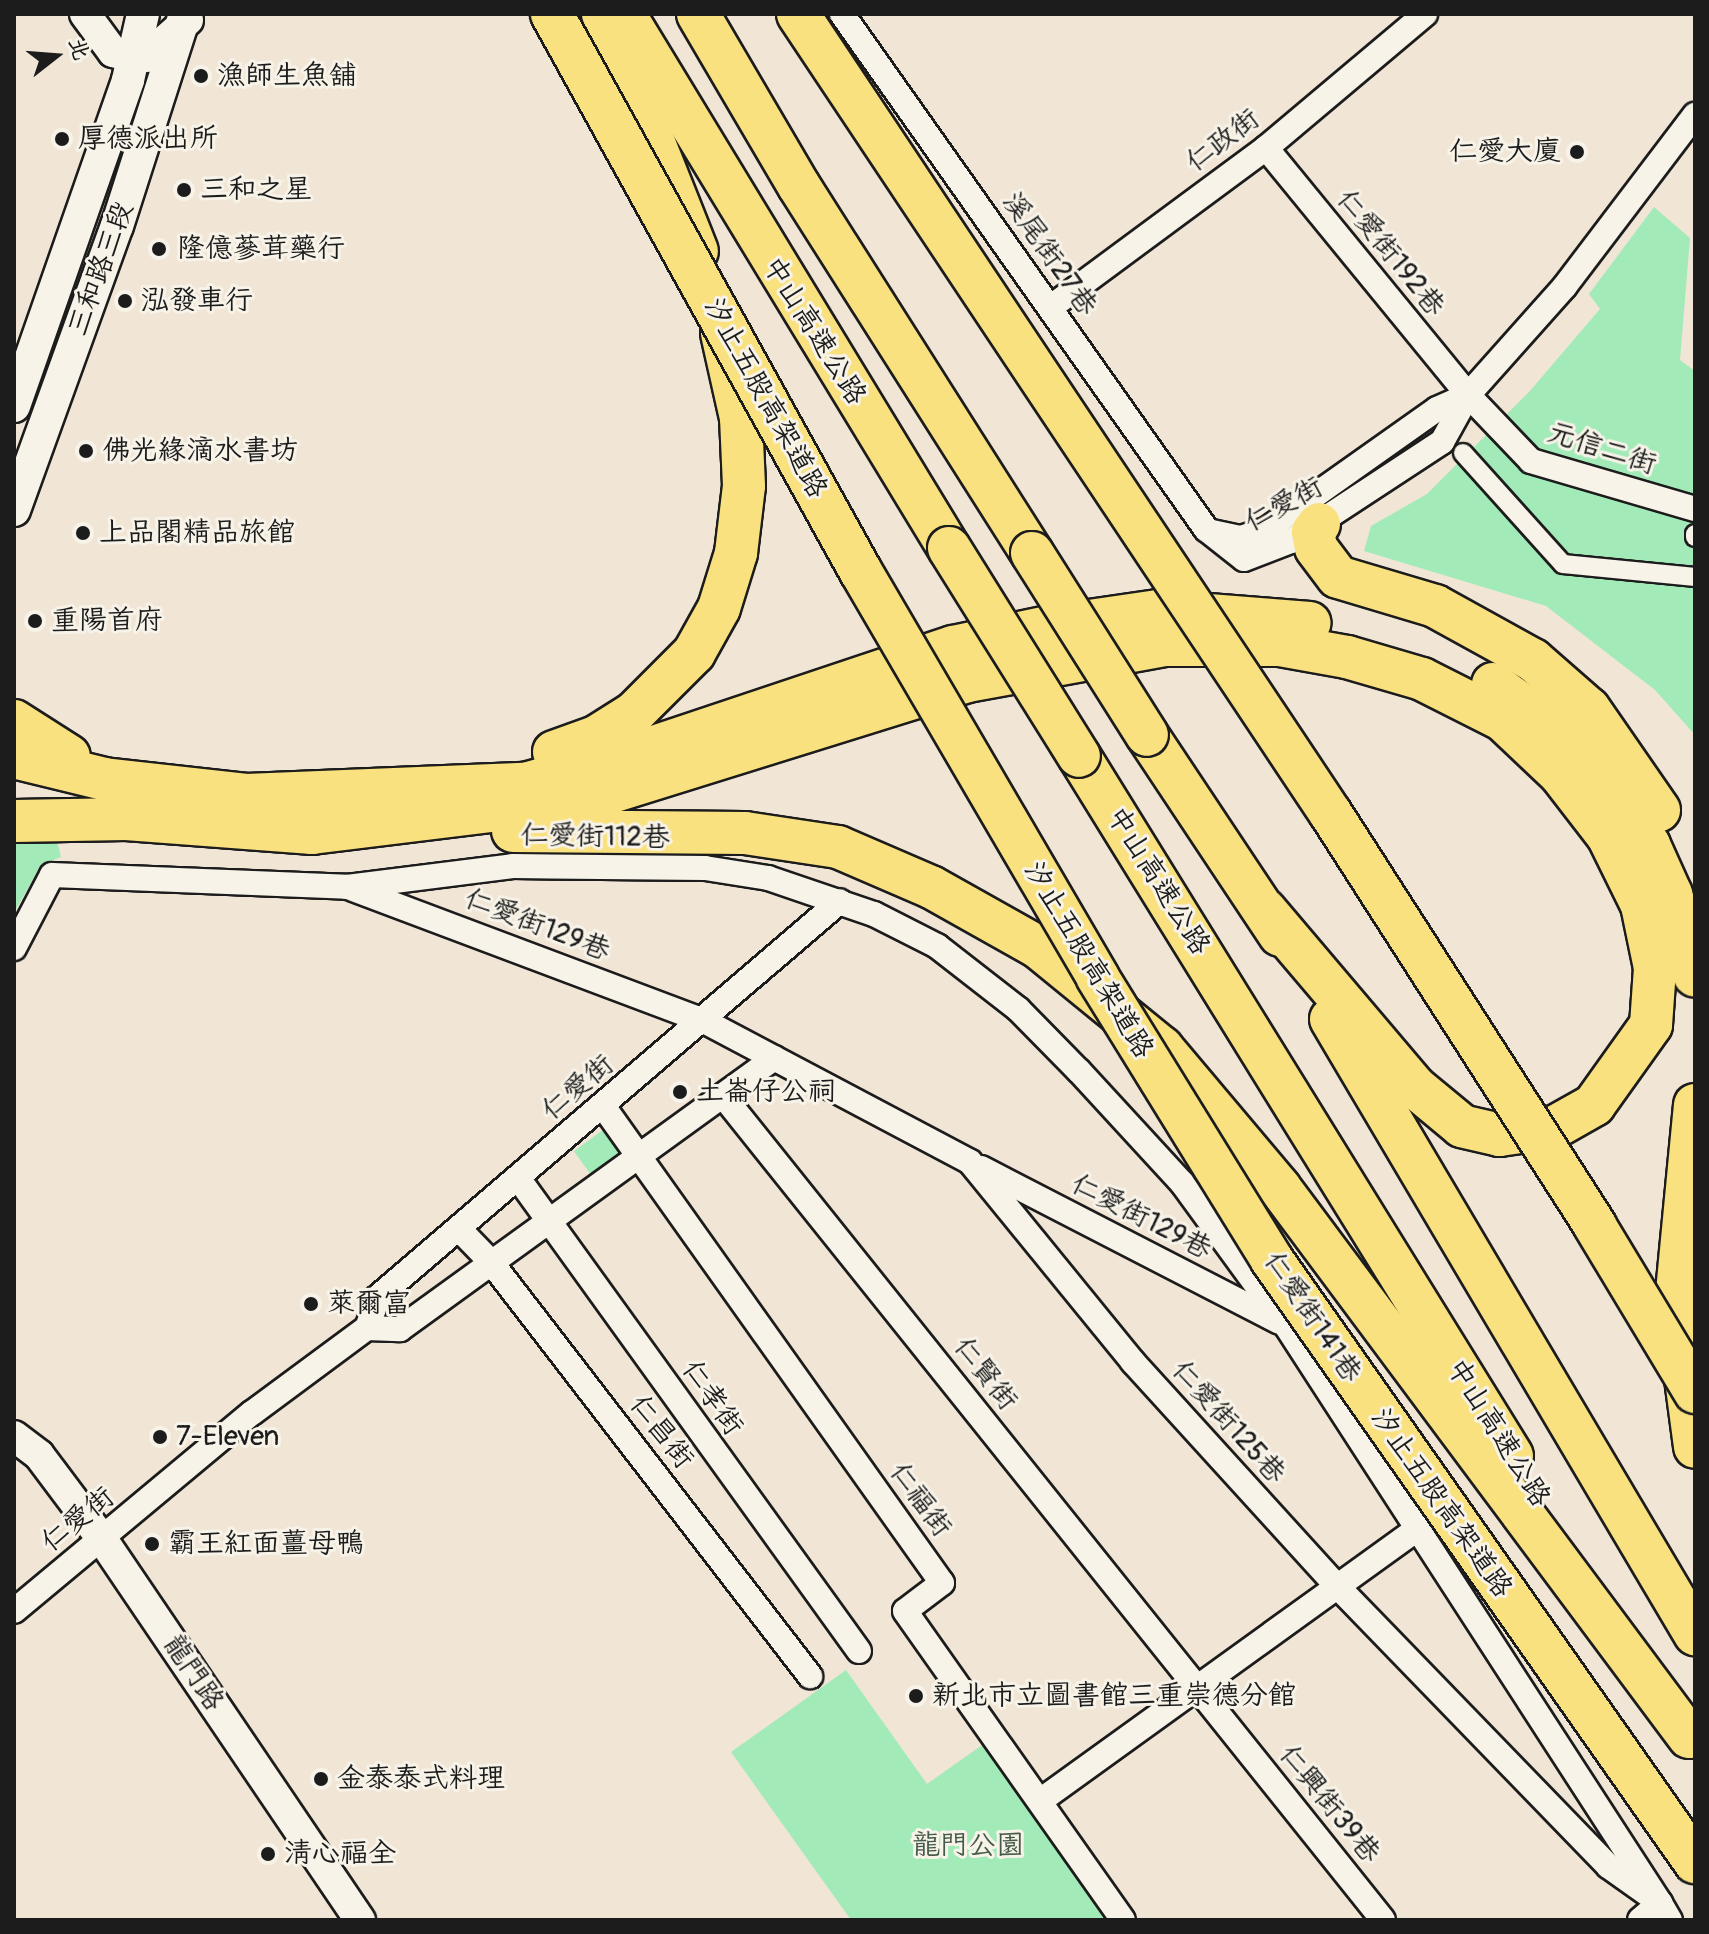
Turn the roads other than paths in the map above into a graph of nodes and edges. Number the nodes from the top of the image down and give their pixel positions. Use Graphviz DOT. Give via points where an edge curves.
graph roads {
  1 [pos="85,14"];
  2 [pos="143,14"];
  3 [pos="552,14"];
  4 [pos="603,14"];
  5 [pos="624,14"];
  6 [pos="698,14"];
  7 [pos="798,14"];
  8 [pos="842,14"];
  9 [pos="1425,14"];
  10 [pos="188,18"];
  11 [pos="132,57"];
  12 [pos="1695,115"];
  13 [pos="1266,148"];
  14 [pos="1051,307"];
  15 [pos="17,390"];
  16 [pos="1468,395"];
  17 [pos="51,408"];
  18 [pos="1463,453"];
  19 [pos="1695,509"];
  20 [pos="14,510"];
  21 [pos="1319,524"];
  22 [pos="1206,529"];
  23 [pos="1695,577"];
  24 [pos="14,721"];
  25 [pos="14,757"];
  26 [pos="457,786"];
  27 [pos="14,791"];
  28 [pos="190,791"];
  29 [pos="126,819"];
  30 [pos="14,821"];
  31 [pos="312,833"];
  32 [pos="347,887"];
  33 [pos="840,901"];
  34 [pos="1266,911"];
  35 [pos="1695,929"];
  36 [pos="14,948"];
  37 [pos="1695,976"];
  38 [pos="704,1021"];
  39 [pos="774,1058"];
  40 [pos="724,1097"];
  41 [pos="1695,1105"];
  42 [pos="603,1106"];
  43 [pos="640,1160"];
  44 [pos="970,1162"];
  45 [pos="518,1178"];
  46 [pos="549,1222"];
  47 [pos="459,1229"];
  48 [pos="491,1262"];
  49 [pos="1285,1324"];
  50 [pos="367,1328"];
  51 [pos="1695,1392"];
  52 [pos="14,1436"];
  53 [pos="1695,1447"];
  54 [pos="1415,1531"];
  55 [pos="102,1539"];
  56 [pos="1336,1585"];
  57 [pos="14,1611"];
  58 [pos="1695,1634"];
  59 [pos="859,1651"];
  60 [pos="810,1676"];
  61 [pos="1197,1689"];
  62 [pos="1692,1741"];
  63 [pos="1040,1801"];
  64 [pos="1695,1862"];
  65 [pos="1665,1912"];
  66 [pos="360,1920"];
  67 [pos="1123,1920"];
  68 [pos="1383,1920"];
  69 [pos="1640,1920"];
  1 -- 11 [label="street" via="113,52"];
  2 -- 11 [label="main road, 三和路三段"];
  3 -- 64 [label="highway, 汐止五股高架道路, bridge" via="860,570 1106,992 1272,1260"];
  4 -- 26 [label="highway" via="699,256 732,368 744,486 736,553 719,608 694,653 634,713 596,737"];
  5 -- 62 [label="highway, 中山高速公路, bridge" via="949,548"];
  6 -- 34 [label="highway, bridge" via="799,186 1147,735"];
  7 -- 51 [label="highway, bridge" via="1331,814 1587,1212"];
  8 -- 14 [label="street, 溪尾街27巷"];
  9 -- 13 [label="street, 仁政街"];
  10 -- 11 [label="street" via="146,57"];
  10 -- 17 [label="main road, 三和路三段"];
  11 -- 15 [label="main road, 三和路三段"];
  12 -- 16 [label="street, 仁愛街" via="1565,286"];
  13 -- 14 [label="street, 仁政街"];
  13 -- 16 [label="street, 仁愛街192巷"];
  14 -- 22 [label="street, 溪尾街27巷"];
  15 -- 17 [label="street"];
  16 -- 19 [label="street, 元信二街" via="1531,461"];
  16 -- 21 [label="street, 仁愛街" via="1442,442"];
  16 -- 22 [label="street, 仁愛街" via="1437,409 1266,530 1241,538 1221,537"];
  17 -- 20 [label="main road, 三和路三段"];
  18 -- 23 [label="street" via="1563,564"];
  21 -- 22 [label="street, 仁愛街" via="1244,559"];
  21 -- 35 [label="highway" via="1313,532 1316,548 1338,577 1435,606 1478,625 1533,660 1589,709 1651,792 1685,879"];
  24 -- 28 [label="highway" via="63,755"];
  25 -- 28 [label="highway" via="104,779"];
  26 -- 28 [label="highway" via="246,795"];
  26 -- 37 [label="highway" via="525,784 633,754 953,647 1034,629 1158,611 1272,617 1366,633 1474,673 1521,700 1573,741 1614,788 1649,845 1690,948"];
  27 -- 29 [label="highway"];
  29 -- 30 [label="highway"];
  29 -- 31 [label="highway"];
  31 -- 34 [label="highway" via="589,799 967,681 1121,650 1280,645 1422,679 1503,720 1560,774 1608,836 1642,905 1655,968 1651,1025 1594,1105 1555,1127 1500,1135 1462,1126 1415,1087"];
  31 -- 62 [label="highway" via="745,833 838,847 931,887 1038,947 1162,1048 1279,1187"];
  32 -- 33 [label="street, 仁愛街112巷" via="513,866 705,868 768,878"];
  32 -- 36 [label="street" via="52,875"];
  32 -- 38 [label="street, 仁愛街129巷"];
  33 -- 38 [label="street, 仁愛街"];
  33 -- 49 [label="street, 仁愛街141巷" via="937,946 1018,1009 1182,1183"];
  34 -- 58 [label="highway"];
  38 -- 39 [label="street, 仁愛街125巷"];
  38 -- 42 [label="street, 仁愛街"];
  39 -- 40 [label="street"];
  39 -- 44 [label="street, 仁愛街125巷"];
  40 -- 43 [label="street"];
  40 -- 61 [label="street, 仁賢街"];
  41 -- 53 [label="highway" via="1676,1304"];
  42 -- 43 [label="street, 仁福街"];
  42 -- 45 [label="street, 仁愛街"];
  43 -- 46 [label="street"];
  43 -- 63 [label="street, 仁福街" via="942,1583 905,1611"];
  44 -- 49 [label="street, 仁愛街129巷"];
  44 -- 56 [label="street, 仁愛街125巷" via="1133,1362"];
  45 -- 46 [label="street, 仁孝街"];
  45 -- 47 [label="street, 仁愛街"];
  46 -- 48 [label="street"];
  46 -- 59 [label="street, 仁孝街"];
  47 -- 48 [label="street, 仁昌街"];
  47 -- 50 [label="street, 仁愛街" via="378,1297"];
  48 -- 50 [label="street" via="400,1329"];
  48 -- 60 [label="street, 仁昌街"];
  49 -- 54 [label="street, 仁愛街141巷"];
  50 -- 55 [label="street, 仁愛街" via="252,1413"];
  52 -- 55 [label="street, 龍門路" via="39,1455"];
  54 -- 56 [label="street"];
  54 -- 65 [label="street, 仁愛街141巷"];
  55 -- 57 [label="street, 仁愛街"];
  55 -- 66 [label="street, 龍門路"];
  56 -- 61 [label="street"];
  56 -- 65 [label="street, 仁愛街125巷" via="1608,1866"];
  61 -- 63 [label="street"];
  61 -- 68 [label="street, 仁興街39巷"];
  63 -- 67 [label="street, 仁福街"];
  65 -- 69 [label="street"];
}
